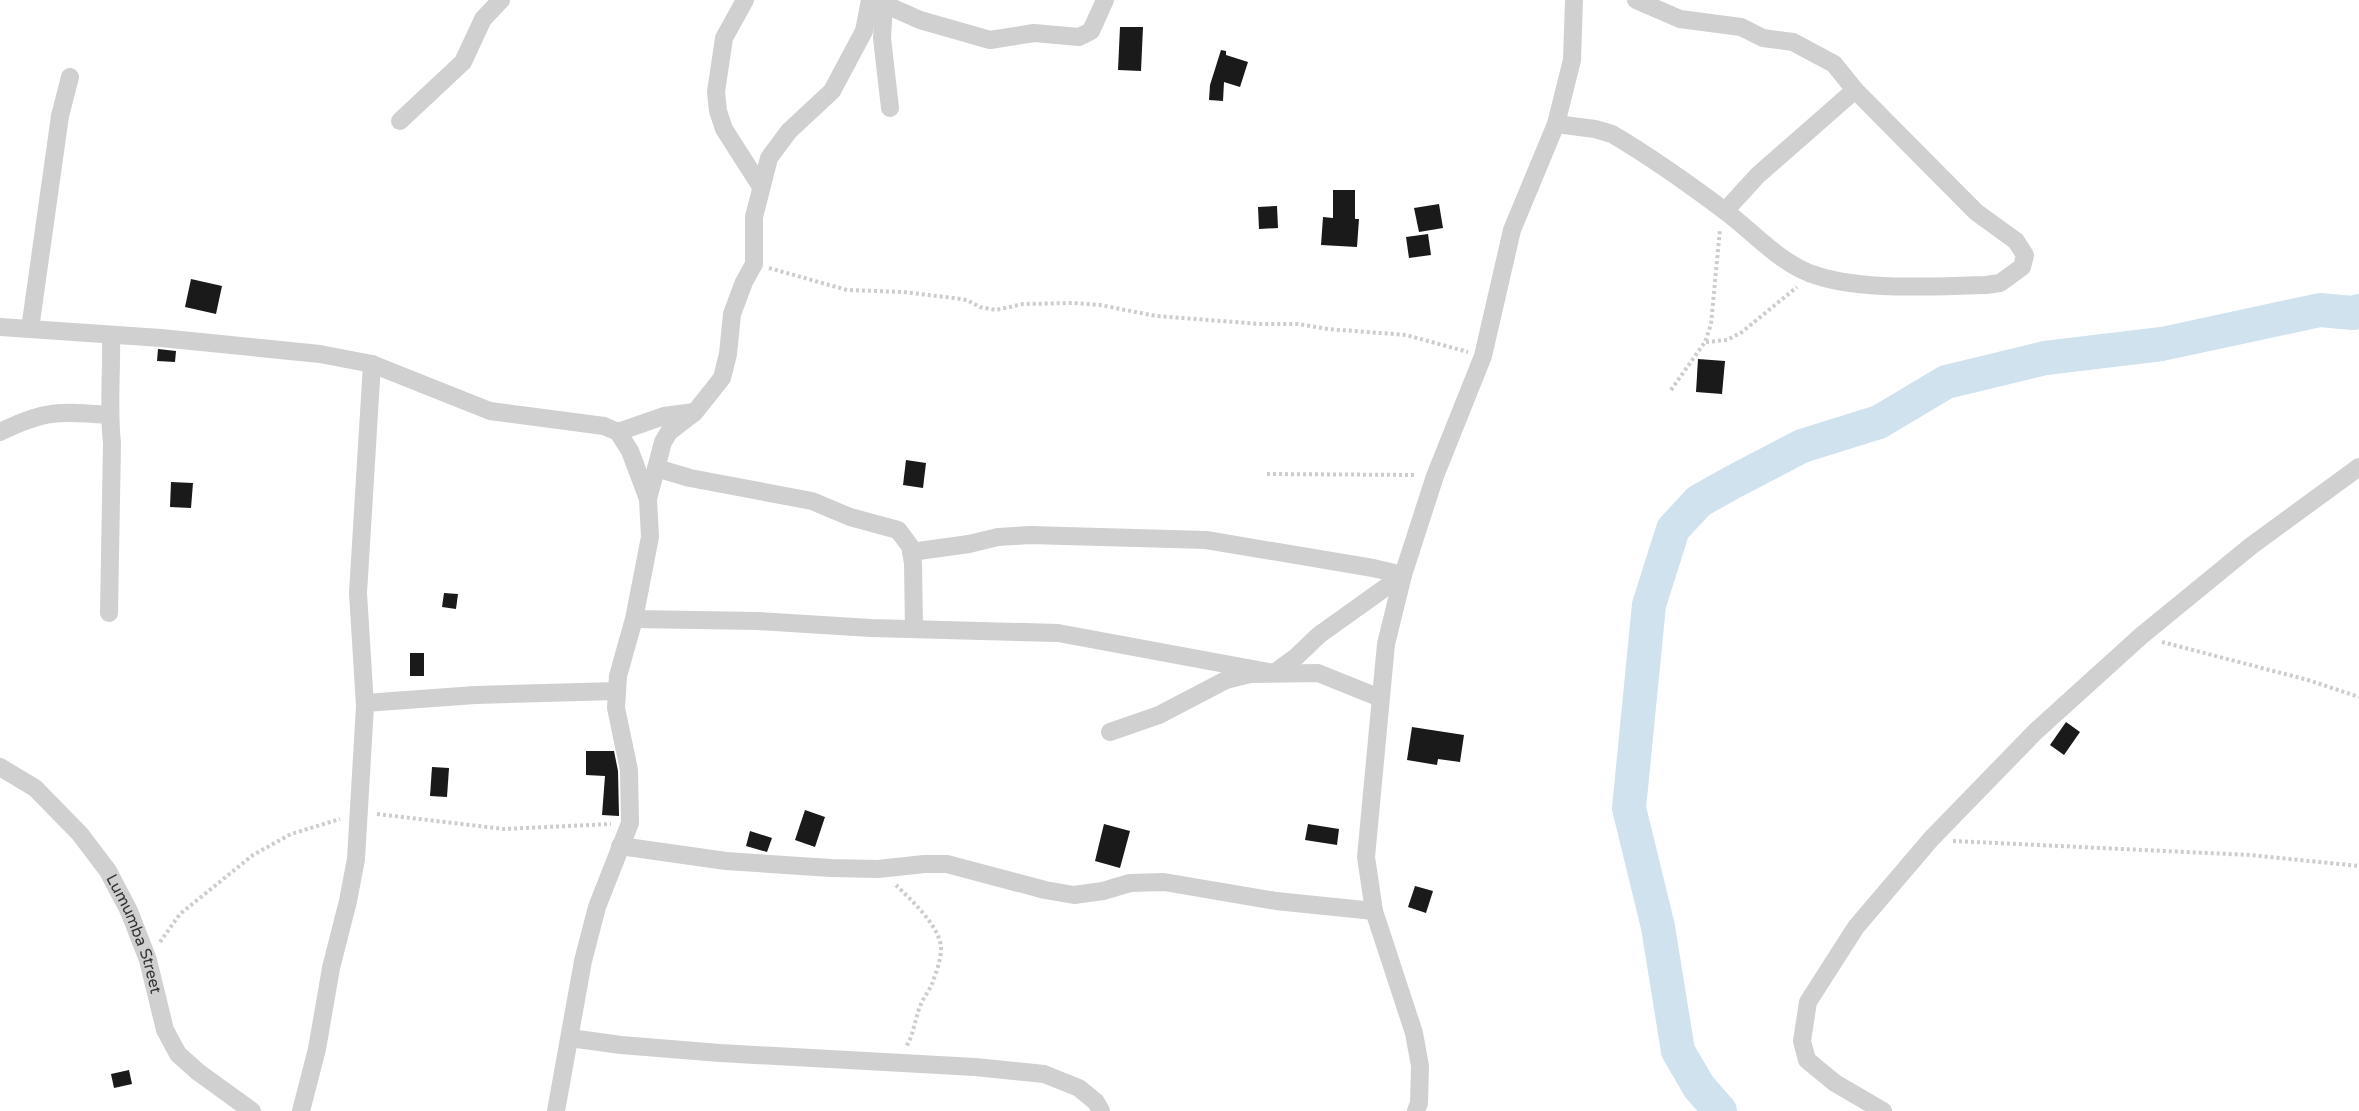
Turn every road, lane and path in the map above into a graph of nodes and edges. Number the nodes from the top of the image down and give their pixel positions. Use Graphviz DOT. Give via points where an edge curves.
graph roads {
  1 [pos="501,0"];
  2 [pos="746,0"];
  3 [pos="1105,0"];
  4 [pos="1574,0"];
  5 [pos="1636,0"];
  6 [pos="877,2"];
  7 [pos="70,77"];
  8 [pos="1855,90"];
  9 [pos="890,108"];
  10 [pos="400,121"];
  11 [pos="1556,124"];
  12 [pos="761,187"];
  13 [pos="1725,211"];
  14 [pos="754,264"];
  15 [pos="1811,274"];
  16 [pos="0,327"];
  17 [pos="30,329"];
  18 [pos="111,335"];
  19 [pos="1705,342"];
  20 [pos="1483,356"];
  21 [pos="372,364"];
  22 [pos="1671,390"];
  23 [pos="695,412"];
  24 [pos="109,415"];
  25 [pos="0,432"];
  26 [pos="618,432"];
  27 [pos="2359,467"];
  28 [pos="656,468"];
  29 [pos="1267,474"];
  30 [pos="1435,476"];
  31 [pos="648,499"];
  32 [pos="911,552"];
  33 [pos="1403,575"];
  34 [pos="109,613"];
  35 [pos="634,619"];
  36 [pos="914,629"];
  37 [pos="2141,636"];
  38 [pos="1274,673"];
  39 [pos="617,691"];
  40 [pos="2359,697"];
  41 [pos="1380,698"];
  42 [pos="365,703"];
  43 [pos="1110,732"];
  44 [pos="0,767"];
  45 [pos="360,813"];
  46 [pos="630,823"];
  47 [pos="1931,839"];
  48 [pos="620,846"];
  49 [pos="2359,866"];
  50 [pos="878,868"];
  51 [pos="1374,911"];
  52 [pos="148,960"];
  53 [pos="570,1038"];
  54 [pos="897,1062"];
  55 [pos="252,1111"];
  56 [pos="301,1111"];
  57 [pos="556,1111"];
  58 [pos="1101,1111"];
  59 [pos="1416,1111"];
  60 [pos="1883,1111"];
  1 -- 10 [label="street" via="483,20 463,63"];
  2 -- 12 [label="street" via="724,38 716,92 724,129"];
  3 -- 6 [label="street" via="1091,31 1079,37 1034,33 990,40 920,20"];
  4 -- 11 [label="street" via="1572,60"];
  5 -- 8 [label="street" via="1680,19 1741,27 1762,38 1793,42 1834,64"];
  6 -- 9 [label="street"];
  6 -- 12 [label="street" via="832,91 789,131 769,158"];
  7 -- 17 [label="street" via="60,116"];
  8 -- 13 [label="street" via="1758,175"];
  8 -- 15 [label="street" via="1976,212 2016,241 2025,262 2018,272 2000,283 1986,285 1871,285"];
  11 -- 13 [label="street" via="1612,134"];
  11 -- 20 [label="street" via="1512,230"];
  12 -- 14 [label="street" via="754,218"];
  13 -- 15 [label="street" via="1780,257"];
  13 -- 19 [label="path" via="1711,324"];
  14 -- 20 [label="path" via="847,290 954,298 996,310 1023,304 1100,305 1156,316 1406,335"];
  14 -- 23 [label="street" via="732,314 722,378"];
  15 -- 19 [label="path" via="1742,332"];
  16 -- 17 [label="street"];
  17 -- 18 [label="street"];
  18 -- 21 [label="street" via="320,354"];
  18 -- 24 [label="street"];
  19 -- 22 [label="path"];
  20 -- 30 [label="street"];
  21 -- 26 [label="street" via="490,411 604,426"];
  21 -- 42 [label="street" via="358,593"];
  23 -- 26 [label="street" via="664,416"];
  23 -- 28 [label="street" via="669,432"];
  24 -- 25 [label="street" via="41,415"];
  24 -- 34 [label="street"];
  26 -- 31 [label="street" via="630,451"];
  27 -- 37 [label="street" via="2251,546"];
  28 -- 31 [label="street"];
  28 -- 32 [label="street" via="812,501 850,517 898,530"];
  29 -- 30 [label="path"];
  30 -- 33 [label="street"];
  31 -- 35 [label="street" via="650,537"];
  32 -- 33 [label="street" via="1030,535 1206,540"];
  32 -- 36 [label="street"];
  33 -- 38 [label="street" via="1319,635"];
  33 -- 41 [label="street" via="1386,644"];
  35 -- 36 [label="street"];
  35 -- 39 [label="street"];
  36 -- 38 [label="street" via="1058,633"];
  37 -- 40 [label="path"];
  37 -- 47 [label="street" via="2036,731"];
  38 -- 41 [label="street" via="1318,673"];
  38 -- 43 [label="street" via="1226,680 1159,715"];
  39 -- 42 [label="street"];
  39 -- 46 [label="street" via="616,708 629,770"];
  41 -- 51 [label="street" via="1366,857"];
  42 -- 45 [label="street"];
  44 -- 52 [label="street, Lumumba Street" via="35,788 80,834 108,871"];
  45 -- 46 [label="path" via="504,829"];
  45 -- 52 [label="path" via="291,834 253,855 180,914"];
  45 -- 56 [label="street" via="348,901"];
  46 -- 48 [label="street"];
  47 -- 49 [label="path" via="2250,855"];
  47 -- 60 [label="street" via="1856,927 1808,1002 1802,1041 1808,1060 1835,1083"];
  48 -- 50 [label="street" via="726,861"];
  48 -- 53 [label="street" via="594,917"];
  50 -- 51 [label="street" via="947,864 1074,896 1130,883 1164,882 1276,901"];
  50 -- 54 [label="path" via="928,919 941,947 931,986 920,1005 908,1045"];
  51 -- 59 [label="street" via="1414,1033 1420,1066"];
  52 -- 55 [label="street, Lumumba Street" via="165,1030 178,1054"];
  53 -- 54 [label="street" via="720,1053"];
  53 -- 57 [label="street"];
  54 -- 58 [label="street" via="1044,1074 1079,1088"];
}
